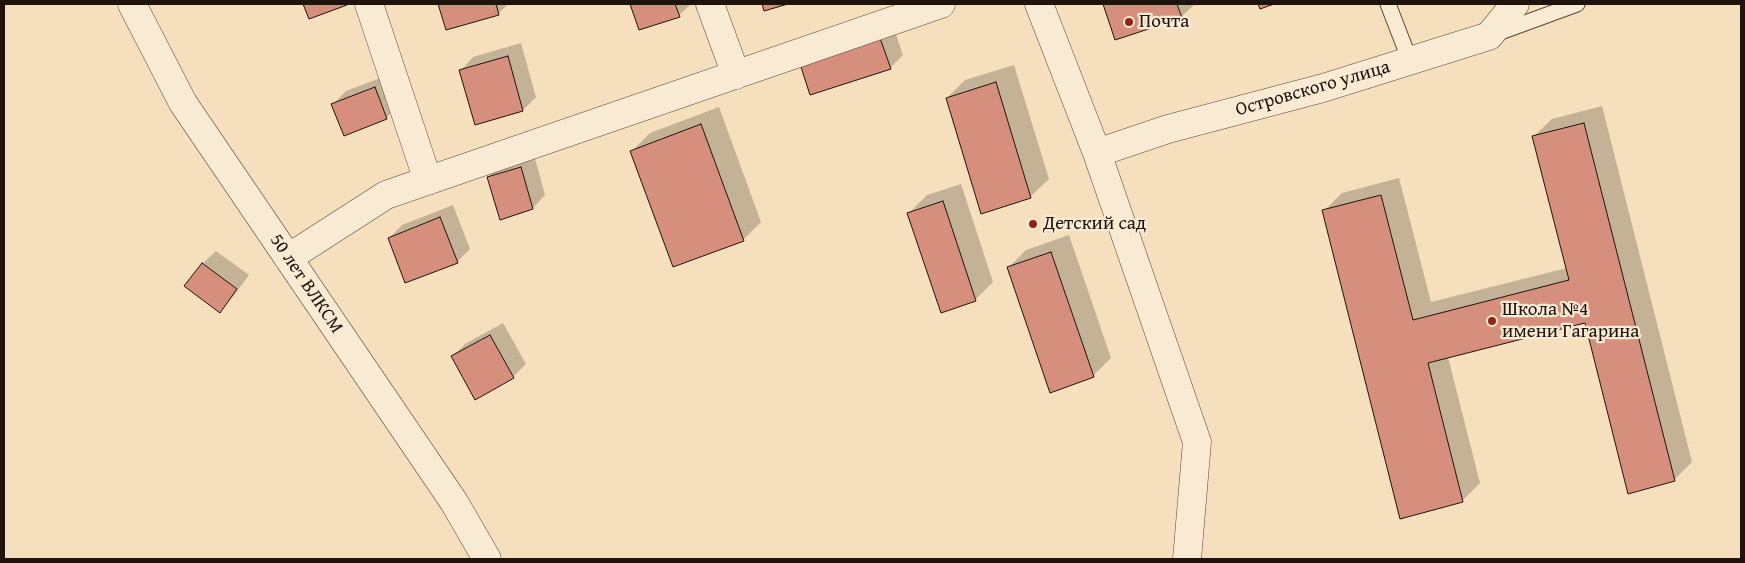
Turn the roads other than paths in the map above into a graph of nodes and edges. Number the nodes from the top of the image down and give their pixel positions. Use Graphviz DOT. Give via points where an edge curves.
graph roads {
  1 [pos="132,4"];
  2 [pos="369,4"];
  3 [pos="710,4"];
  4 [pos="941,4"];
  5 [pos="1040,4"];
  6 [pos="1388,4"];
  7 [pos="1515,4"];
  8 [pos="1577,4"];
  9 [pos="1489,36"];
  10 [pos="1410,61"];
  11 [pos="736,75"];
  12 [pos="1098,153"];
  13 [pos="428,181"];
  14 [pos="288,258"];
  15 [pos="487,559"];
  16 [pos="1187,559"];
  1 -- 14 [label="street, 50 лет ВЛКСМ" via="183,103"];
  2 -- 13 [label="street"];
  3 -- 11 [label="street"];
  4 -- 11 [label="street"];
  5 -- 12 [label="street"];
  6 -- 10 [label="lane"];
  7 -- 9 [label="street"];
  8 -- 9 [label="lane"];
  9 -- 10 [label="street, Островского улица"];
  10 -- 12 [label="street, Островского улица" via="1168,129"];
  11 -- 13 [label="street"];
  12 -- 16 [label="street" via="1197,442"];
  13 -- 14 [label="street" via="386,195"];
  14 -- 15 [label="street, 50 лет ВЛКСМ" via="454,502"];
}
